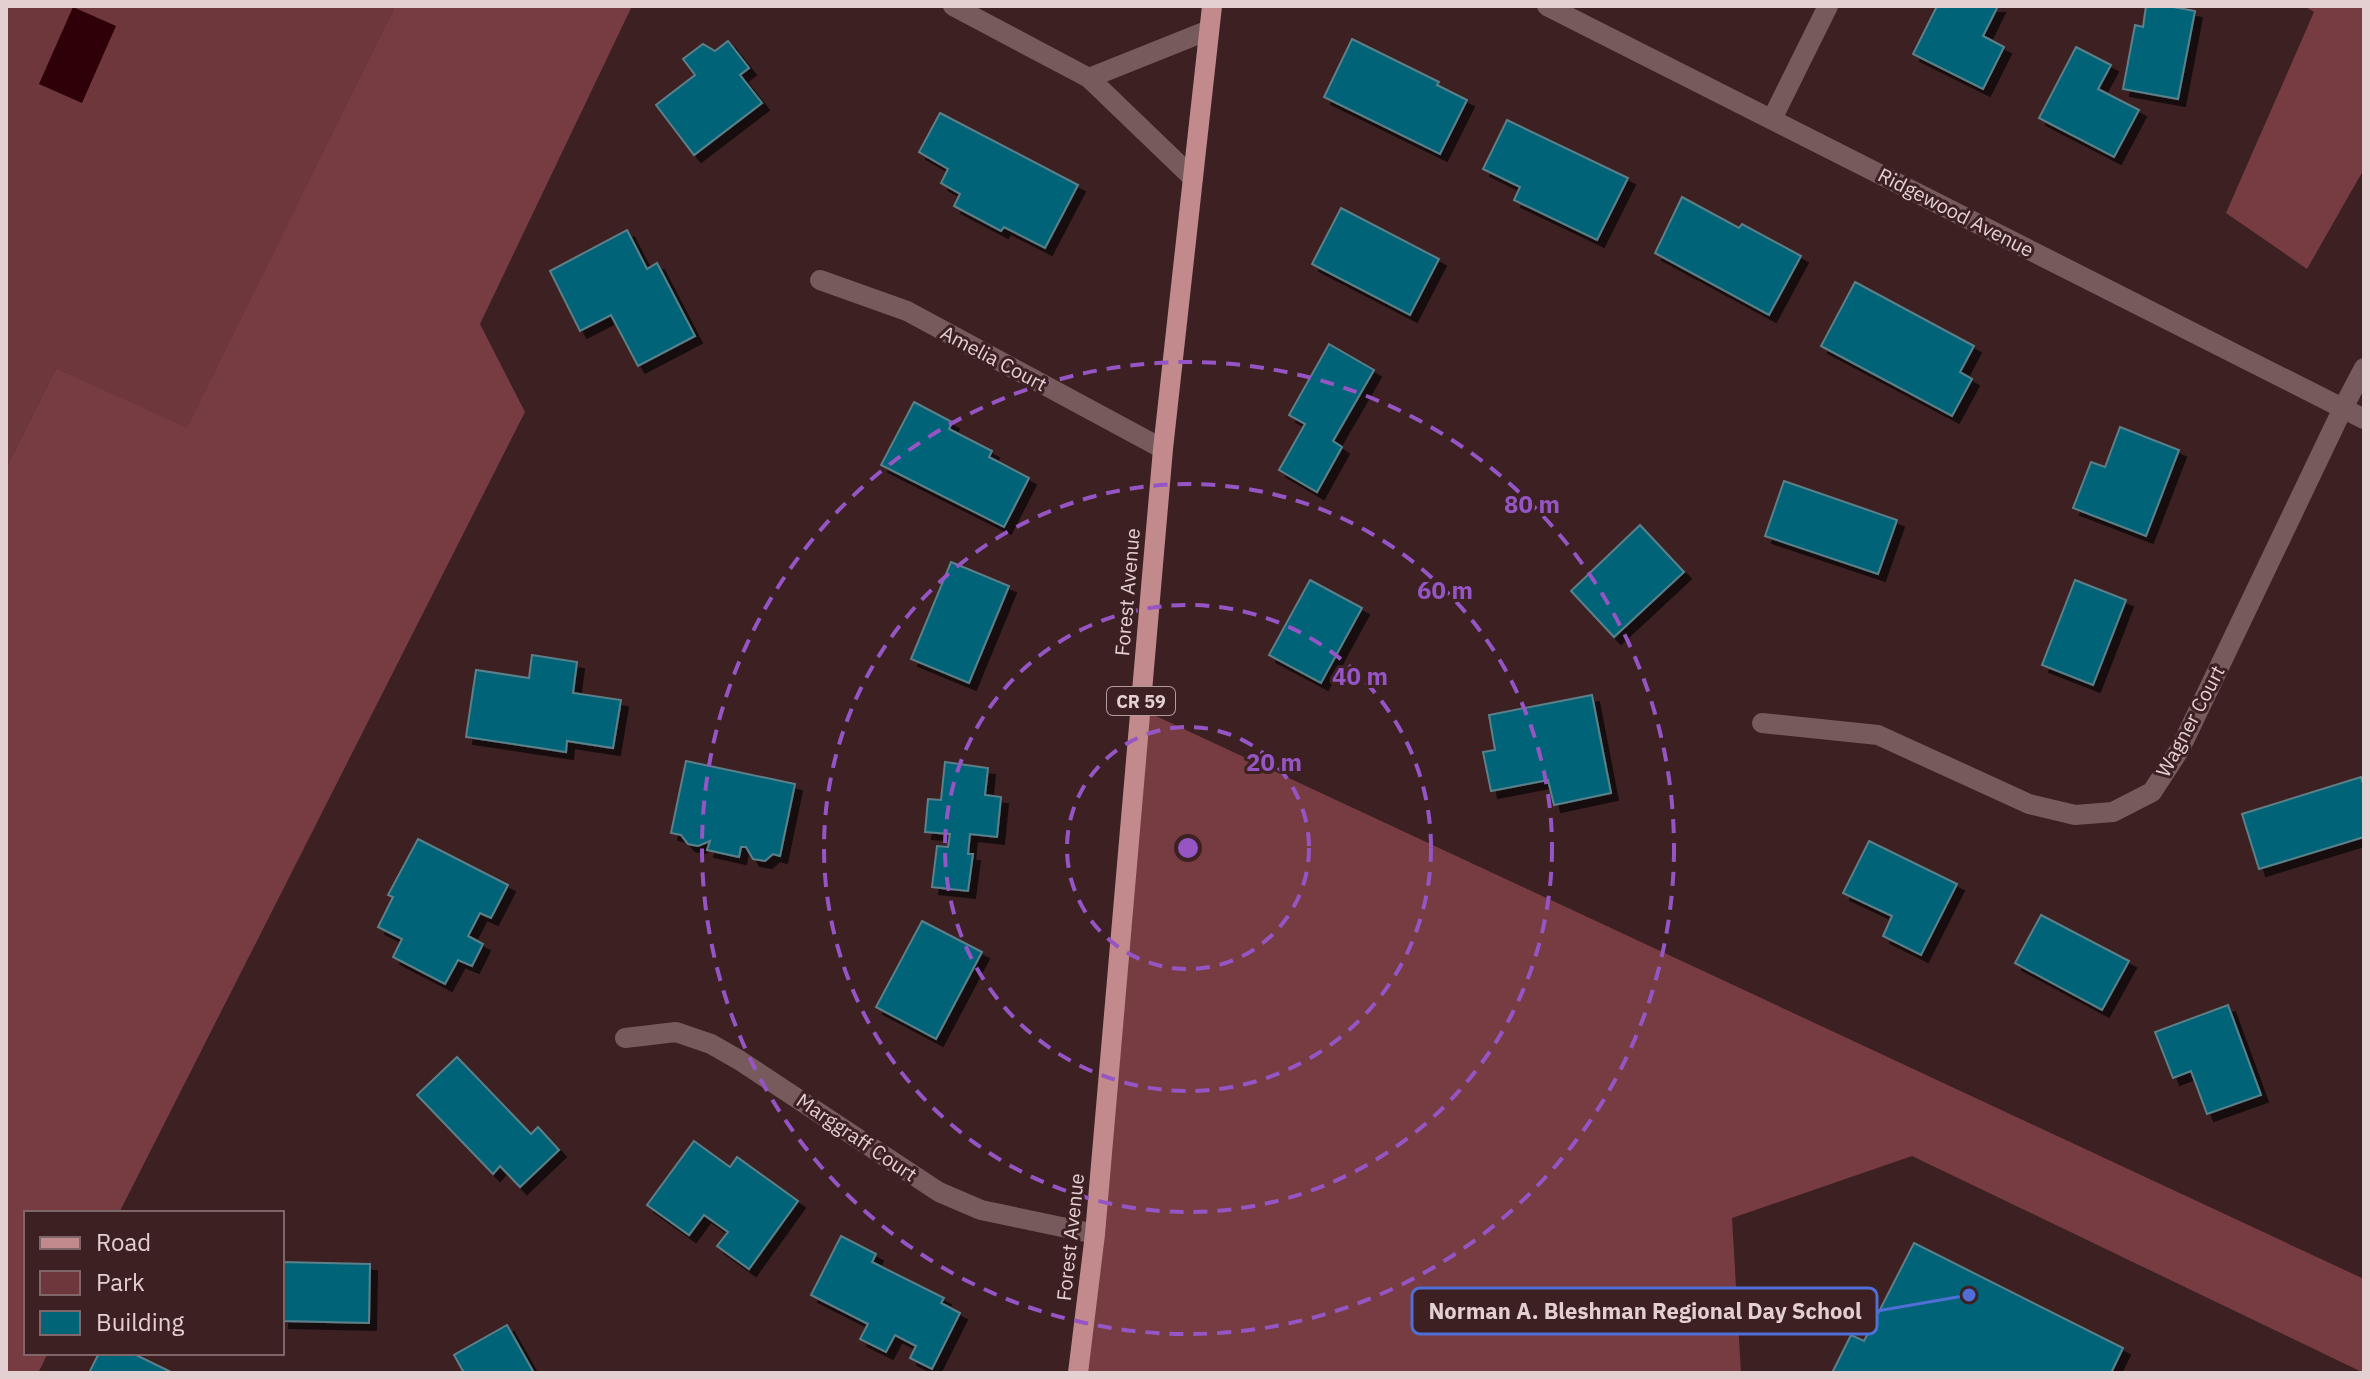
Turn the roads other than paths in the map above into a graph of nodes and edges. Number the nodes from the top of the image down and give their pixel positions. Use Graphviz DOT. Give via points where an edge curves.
graph roads {
  1 [pos="953,6"];
  2 [pos="1212,6"];
  3 [pos="1547,6"];
  4 [pos="1828,6"];
  5 [pos="1209,30"];
  6 [pos="1089,78"];
  7 [pos="1772,119"];
  8 [pos="1193,178"];
  9 [pos="820,280"];
  10 [pos="2364,368"];
  11 [pos="2343,408"];
  12 [pos="2364,419"];
  13 [pos="1163,449"];
  14 [pos="1762,723"];
  15 [pos="625,1038"];
  16 [pos="1095,1234"];
  17 [pos="1078,1373"];
  1 -- 6 [label="street"];
  2 -- 5 [label="main road, Forest Avenue / CR 59"];
  3 -- 7 [label="street, Ridgewood Avenue"];
  4 -- 7 [label="street"];
  5 -- 6 [label="street"];
  5 -- 8 [label="main road, Forest Avenue / CR 59"];
  6 -- 8 [label="street"];
  7 -- 11 [label="street, Ridgewood Avenue"];
  8 -- 13 [label="main road, Forest Avenue / CR 59"];
  9 -- 13 [label="street, Amelia Court" via="907,311"];
  10 -- 11 [label="street, Wagner Court"];
  11 -- 12 [label="street, Ridgewood Avenue"];
  11 -- 14 [label="street, Wagner Court" via="2180,749 2152,792 2113,812 2075,815 2029,804 1878,735"];
  13 -- 16 [label="main road, Forest Avenue / CR 59"];
  15 -- 16 [label="street, Marggraff Court" via="676,1032 711,1044 939,1192 981,1210"];
  16 -- 17 [label="main road, Forest Avenue / CR 59"];
}
